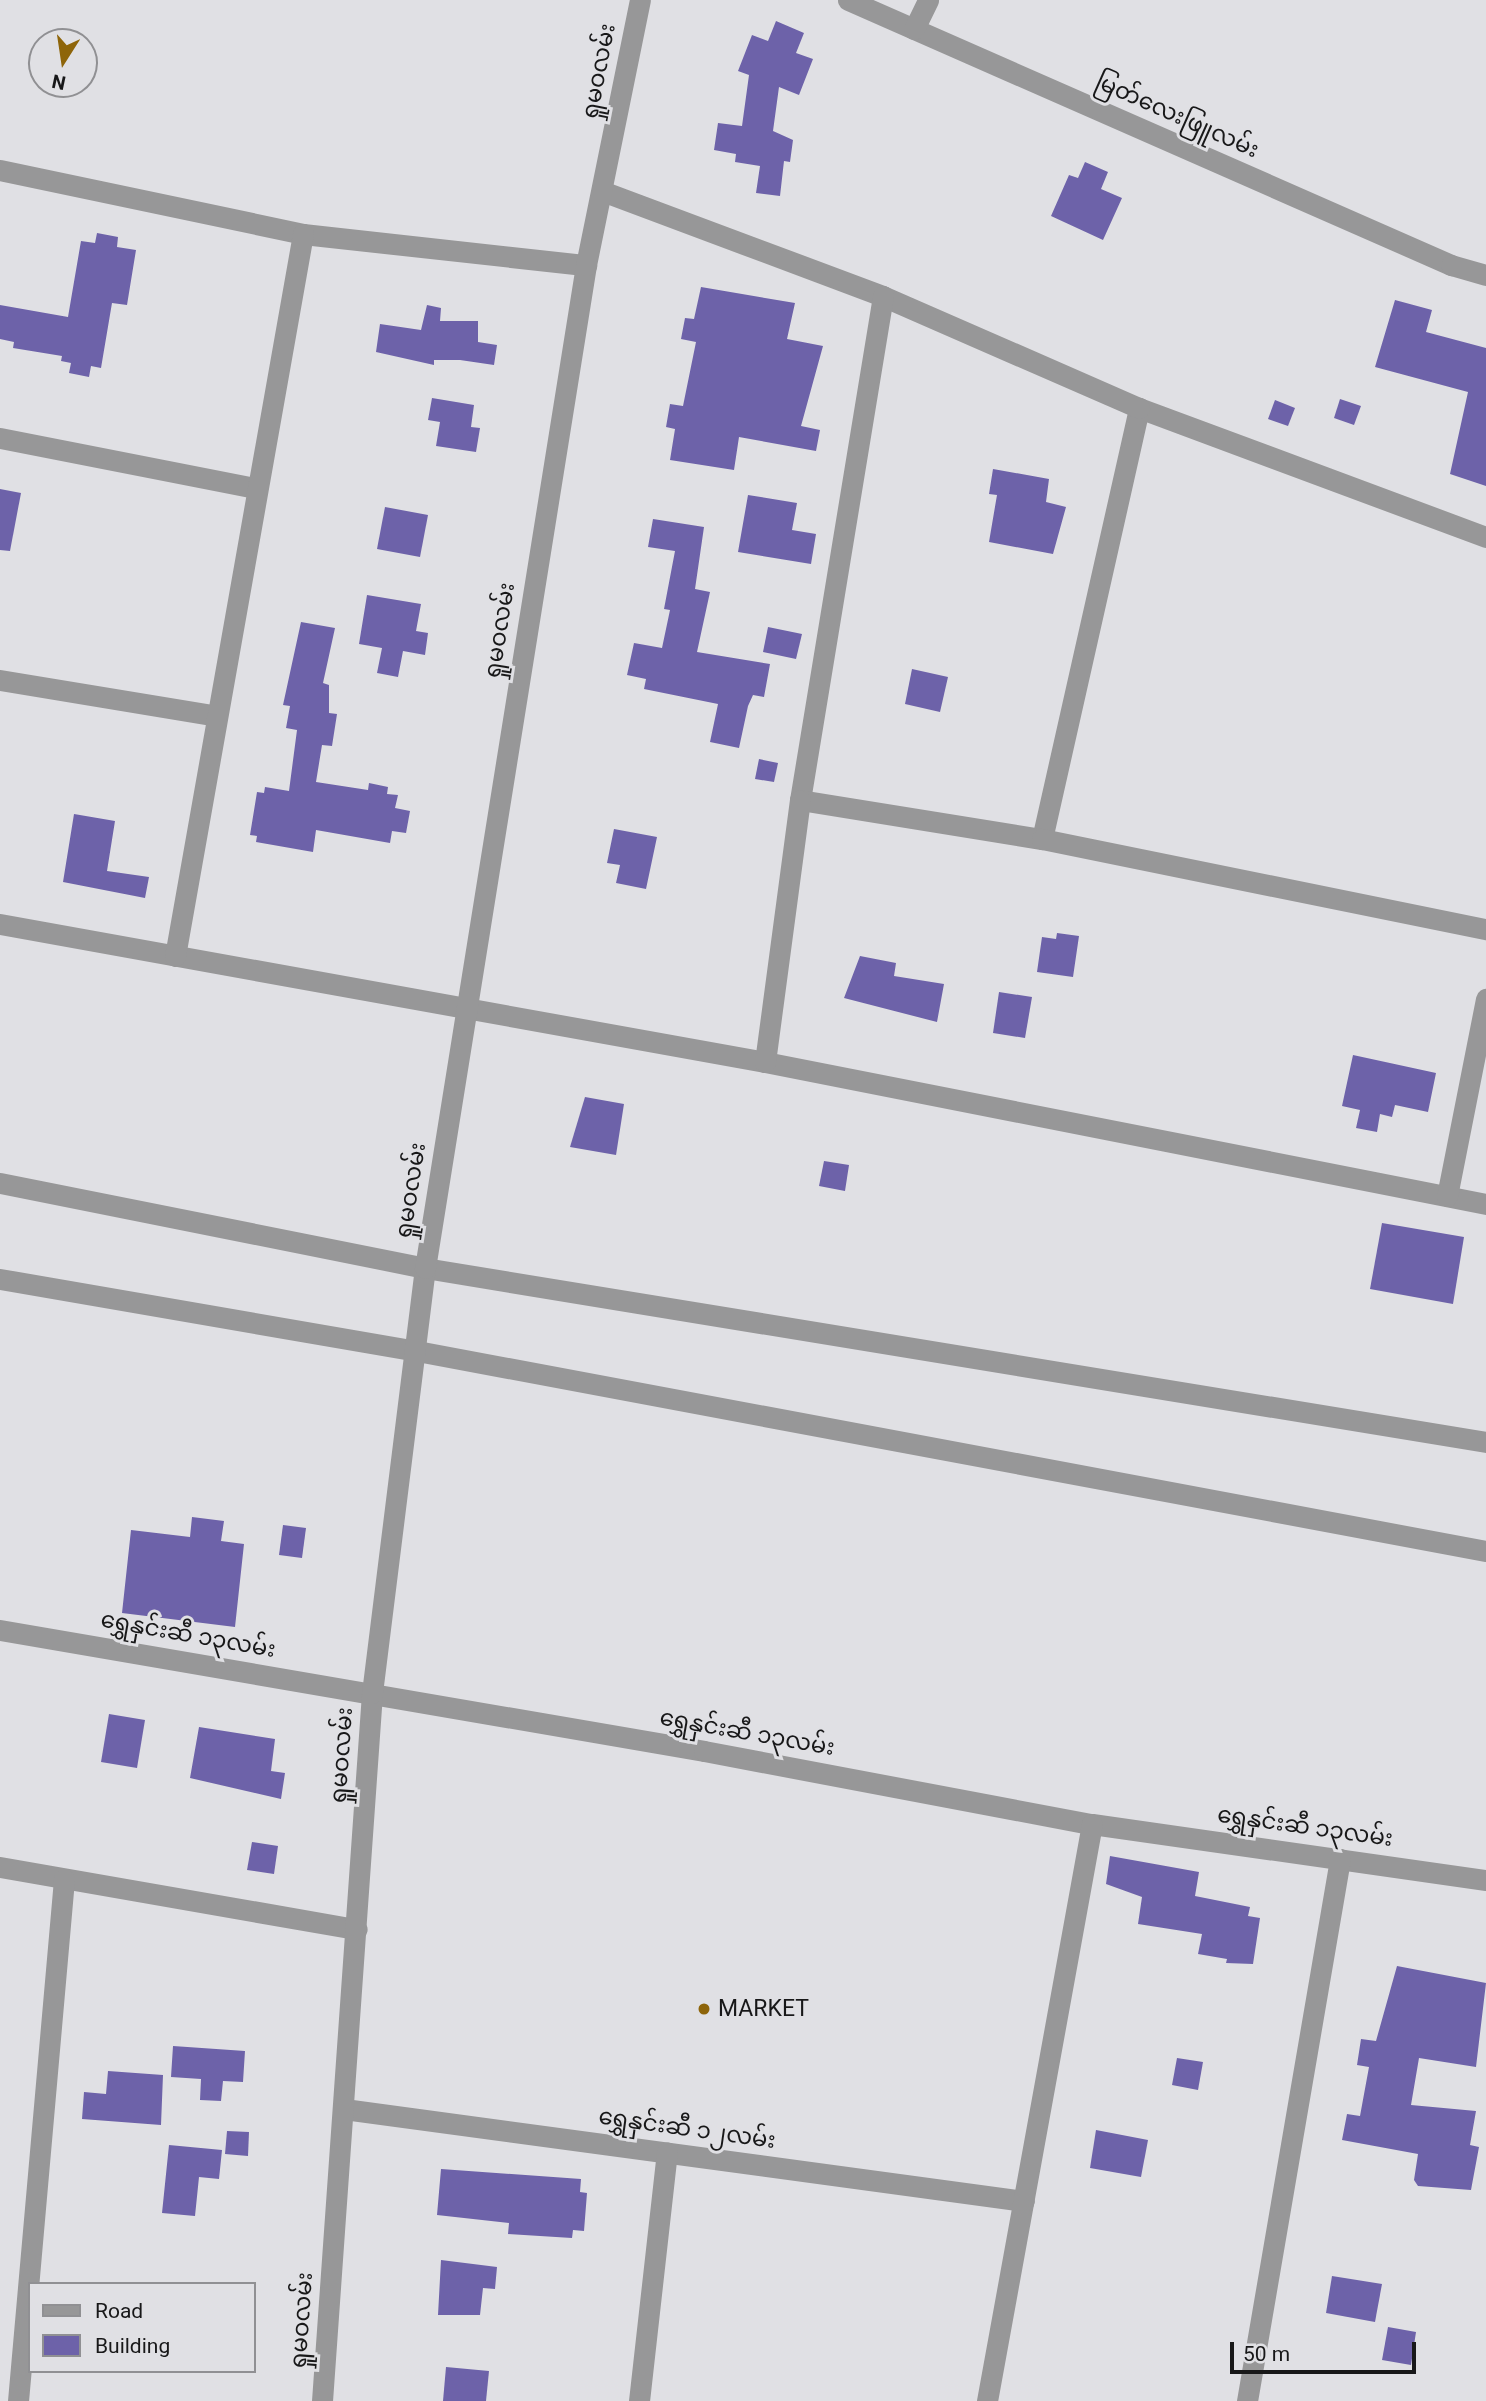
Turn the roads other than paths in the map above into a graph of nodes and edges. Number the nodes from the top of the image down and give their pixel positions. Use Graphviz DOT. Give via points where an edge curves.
graph roads {
  1 [pos="640,0"];
  2 [pos="848,0"];
  3 [pos="928,0"];
  4 [pos="914,29"];
  5 [pos="0,170"];
  6 [pos="602,191"];
  7 [pos="303,234"];
  8 [pos="586,265"];
  9 [pos="1486,275"];
  10 [pos="883,296"];
  11 [pos="1139,408"];
  12 [pos="0,438"];
  13 [pos="255,488"];
  14 [pos="1486,537"];
  15 [pos="0,680"];
  16 [pos="218,716"];
  17 [pos="800,800"];
  18 [pos="1042,839"];
  19 [pos="0,924"];
  20 [pos="1486,929"];
  21 [pos="175,956"];
  22 [pos="1486,999"];
  23 [pos="465,1010"];
  24 [pos="765,1062"];
  25 [pos="0,1183"];
  26 [pos="1447,1196"];
  27 [pos="1486,1204"];
  28 [pos="425,1268"];
  29 [pos="0,1279"];
  30 [pos="417,1351"];
  31 [pos="1486,1442"];
  32 [pos="1486,1551"];
  33 [pos="0,1630"];
  34 [pos="372,1693"];
  35 [pos="1092,1824"];
  36 [pos="1340,1858"];
  37 [pos="0,1867"];
  38 [pos="64,1879"];
  39 [pos="1486,1880"];
  40 [pos="357,1929"];
  41 [pos="344,2109"];
  42 [pos="667,2153"];
  43 [pos="1024,2201"];
  44 [pos="28,2282"];
  45 [pos="28,2288"];
  46 [pos="18,2401"];
  47 [pos="322,2401"];
  48 [pos="639,2401"];
  49 [pos="987,2401"];
  50 [pos="1247,2401"];
  1 -- 6 [label="street, ရှုမဝလမ်း"];
  2 -- 4 [label="street, မြတ်လေးဖြူလမ်း"];
  3 -- 4 [label="street"];
  4 -- 9 [label="street, မြတ်လေးဖြူလမ်း" via="1451,265"];
  5 -- 7 [label="street"];
  6 -- 8 [label="street, ရှုမဝလမ်း"];
  6 -- 10 [label="street"];
  7 -- 8 [label="street"];
  7 -- 13 [label="street"];
  8 -- 23 [label="street, ရှုမဝလမ်း"];
  10 -- 11 [label="street"];
  10 -- 17 [label="street"];
  11 -- 14 [label="street"];
  11 -- 18 [label="street"];
  12 -- 13 [label="street"];
  13 -- 16 [label="street"];
  15 -- 16 [label="street"];
  16 -- 21 [label="street"];
  17 -- 18 [label="street"];
  17 -- 24 [label="street"];
  18 -- 20 [label="street"];
  19 -- 21 [label="street"];
  21 -- 23 [label="street"];
  22 -- 26 [label="street"];
  23 -- 24 [label="street"];
  23 -- 28 [label="street, ရှုမဝလမ်း"];
  24 -- 26 [label="street"];
  25 -- 28 [label="street"];
  26 -- 27 [label="street"];
  28 -- 30 [label="street, ရှုမဝလမ်း"];
  28 -- 31 [label="street"];
  29 -- 30 [label="street"];
  30 -- 32 [label="street"];
  30 -- 34 [label="street, ရှုမဝလမ်း"];
  33 -- 34 [label="street, ရွှေနှင်းဆီ ၁၃လမ်း"];
  34 -- 35 [label="street, ရွှေနှင်းဆီ ၁၃လမ်း"];
  34 -- 40 [label="street, ရှုမဝလမ်း"];
  35 -- 36 [label="street, ရွှေနှင်းဆီ ၁၃လမ်း"];
  35 -- 43 [label="street"];
  36 -- 39 [label="street, ရွှေနှင်းဆီ ၁၃လမ်း"];
  36 -- 50 [label="street"];
  37 -- 38 [label="street"];
  38 -- 40 [label="street"];
  38 -- 44 [label="street"];
  40 -- 41 [label="street, ရှုမဝလမ်း"];
  41 -- 42 [label="street, ရွှေနှင်းဆီ ၁၂လမ်း"];
  41 -- 47 [label="street, ရှုမဝလမ်း"];
  42 -- 43 [label="street, ရွှေနှင်းဆီ ၁၂လမ်း"];
  42 -- 48 [label="street"];
  43 -- 49 [label="street"];
  45 -- 46 [label="street"];
}
